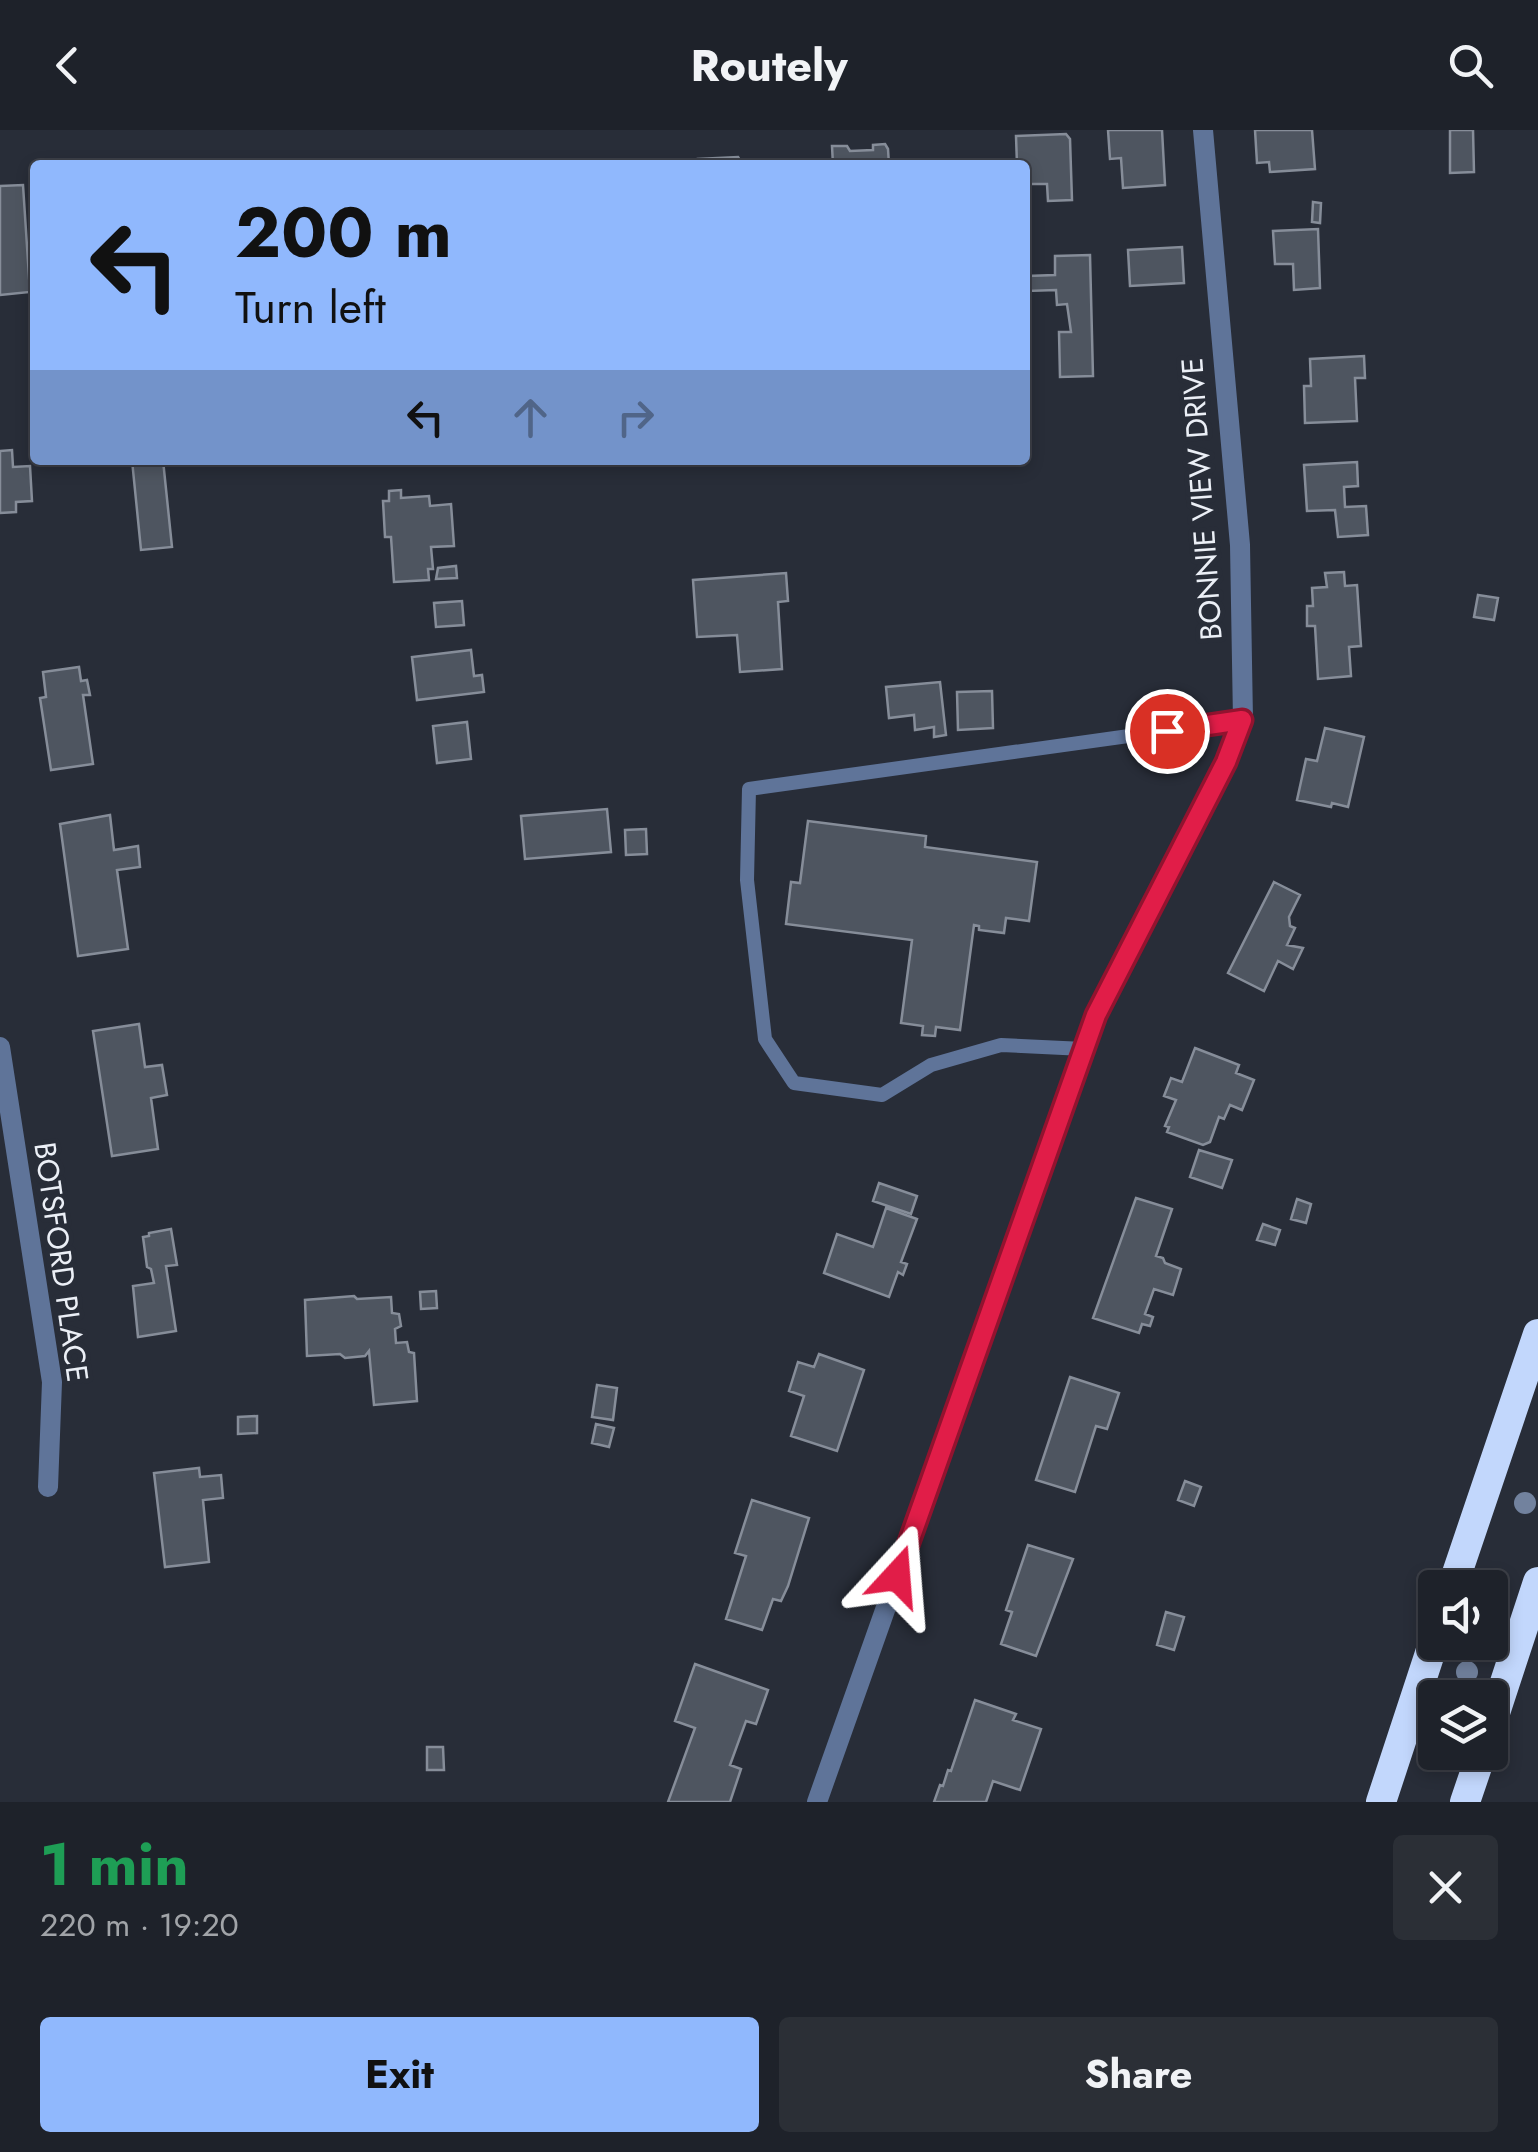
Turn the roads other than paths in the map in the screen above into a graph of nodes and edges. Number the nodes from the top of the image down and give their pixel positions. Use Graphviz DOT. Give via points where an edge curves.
graph roads {
  1 [pos="1203,130"];
  2 [pos="1242,720"];
  3 [pos="0,1047"];
  4 [pos="1084,1049"];
  5 [pos="1538,1334"];
  6 [pos="48,1486"];
  7 [pos="1458,1570"];
  8 [pos="1538,1582"];
  9 [pos="1428,1660"];
  10 [pos="1506,1680"];
  11 [pos="1476,1770"];
  12 [pos="817,1802"];
  13 [pos="1381,1802"];
  14 [pos="1466,1802"];
  1 -- 2 [label="street, BONNIE VIEW DRIVE" via="1240,545"];
  2 -- 4 [label="street, BONNIE VIEW DRIVE"];
  2 -- 4 [label="lane" via="750,789 747,880 765,1039 794,1083 882,1095 931,1066 1001,1045"];
  3 -- 6 [label="street, BOTSFORD PLACE" via="52,1382"];
  4 -- 12 [label="street, BONNIE VIEW DRIVE"];
  5 -- 7 [label="highway"];
  8 -- 10 [label="highway"];
  9 -- 13 [label="highway"];
  11 -- 14 [label="highway"];
}
